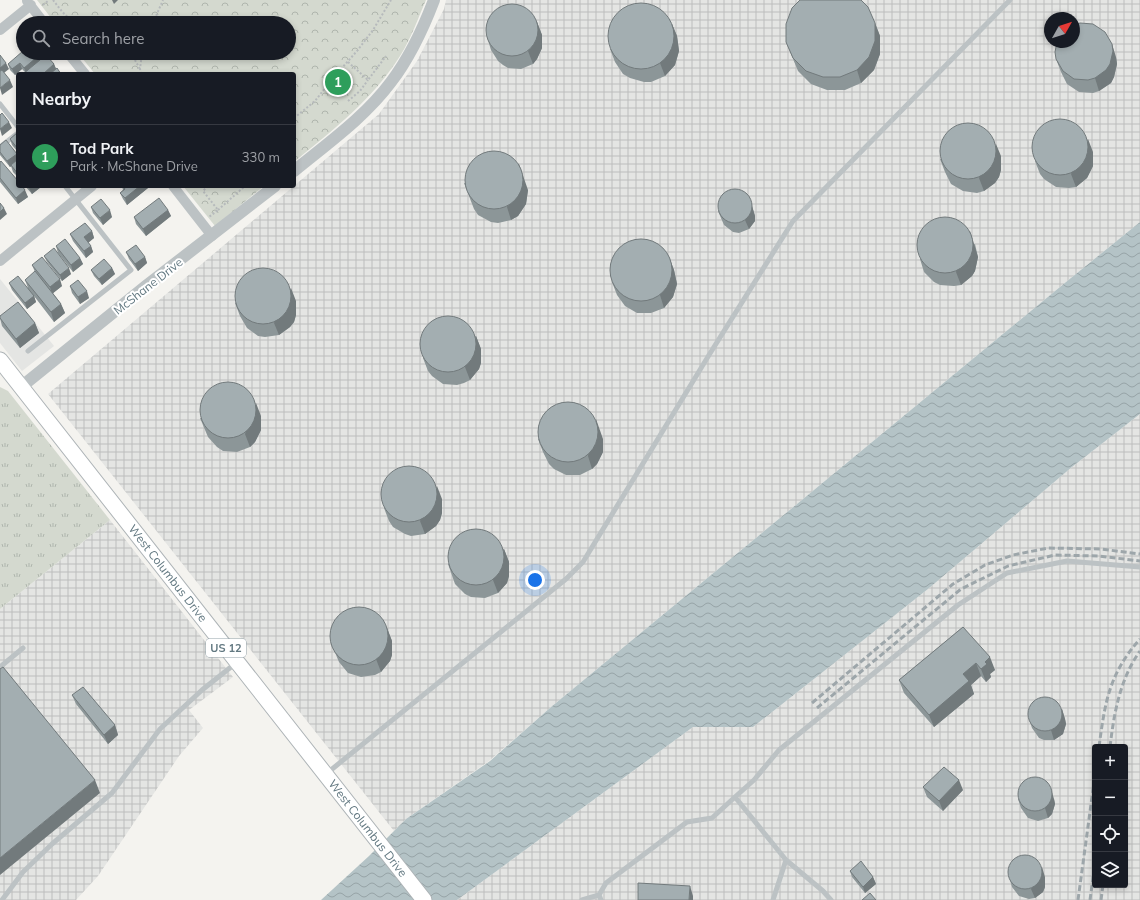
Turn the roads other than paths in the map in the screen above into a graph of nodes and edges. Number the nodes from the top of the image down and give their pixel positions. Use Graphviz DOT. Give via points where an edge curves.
graph roads {
  1 [pos="434,0"];
  2 [pos="1010,0"];
  3 [pos="28,3"];
  4 [pos="38,16"];
  5 [pos="0,30"];
  6 [pos="73,60"];
  7 [pos="82,72"];
  8 [pos="0,104"];
  9 [pos="16,124"];
  10 [pos="16,135"];
  11 [pos="0,147"];
  12 [pos="296,169"];
  13 [pos="67,188"];
  14 [pos="89,188"];
  15 [pos="175,188"];
  16 [pos="272,188"];
  17 [pos="75,199"];
  18 [pos="212,236"];
  19 [pos="0,261"];
  20 [pos="28,351"];
  21 [pos="1,362"];
  22 [pos="21,387"];
  23 [pos="1140,567"];
  24 [pos="23,648"];
  25 [pos="237,662"];
  26 [pos="0,667"];
  27 [pos="326,774"];
  28 [pos="735,797"];
  29 [pos="786,860"];
  30 [pos="600,897"];
  31 [pos="2,900"];
  32 [pos="424,900"];
  33 [pos="582,900"];
  34 [pos="773,900"];
  35 [pos="831,900"];
  1 -- 12 [label="street" via="422,31 390,83 364,112"];
  2 -- 27 [label="lane" via="793,220 582,562 566,579"];
  3 -- 4 [label="street"];
  3 -- 5 [label="street"];
  6 -- 7 [label="street"];
  8 -- 9 [label="lane"];
  10 -- 11 [label="lane"];
  13 -- 17 [label="lane"];
  14 -- 17 [label="street"];
  15 -- 18 [label="street"];
  16 -- 18 [label="street, McShane Drive"];
  17 -- 19 [label="street"];
  17 -- 20 [label="lane" via="131,270"];
  18 -- 22 [label="street, McShane Drive"];
  21 -- 22 [label="main road, West Columbus Drive / US 12"];
  22 -- 25 [label="main road, West Columbus Drive / US 12"];
  23 -- 28 [label="lane" via="1067,561 1007,573 958,605 779,750 754,780"];
  24 -- 26 [label="lane"];
  25 -- 27 [label="main road, West Columbus Drive / US 12"];
  25 -- 31 [label="lane" via="160,729 112,793 28,867"];
  27 -- 32 [label="main road, West Columbus Drive / US 12"];
  28 -- 29 [label="lane"];
  28 -- 30 [label="lane" via="712,818 687,822 606,883"];
  29 -- 34 [label="lane"];
  29 -- 35 [label="lane" via="824,891"];
  30 -- 33 [label="lane"];
}
